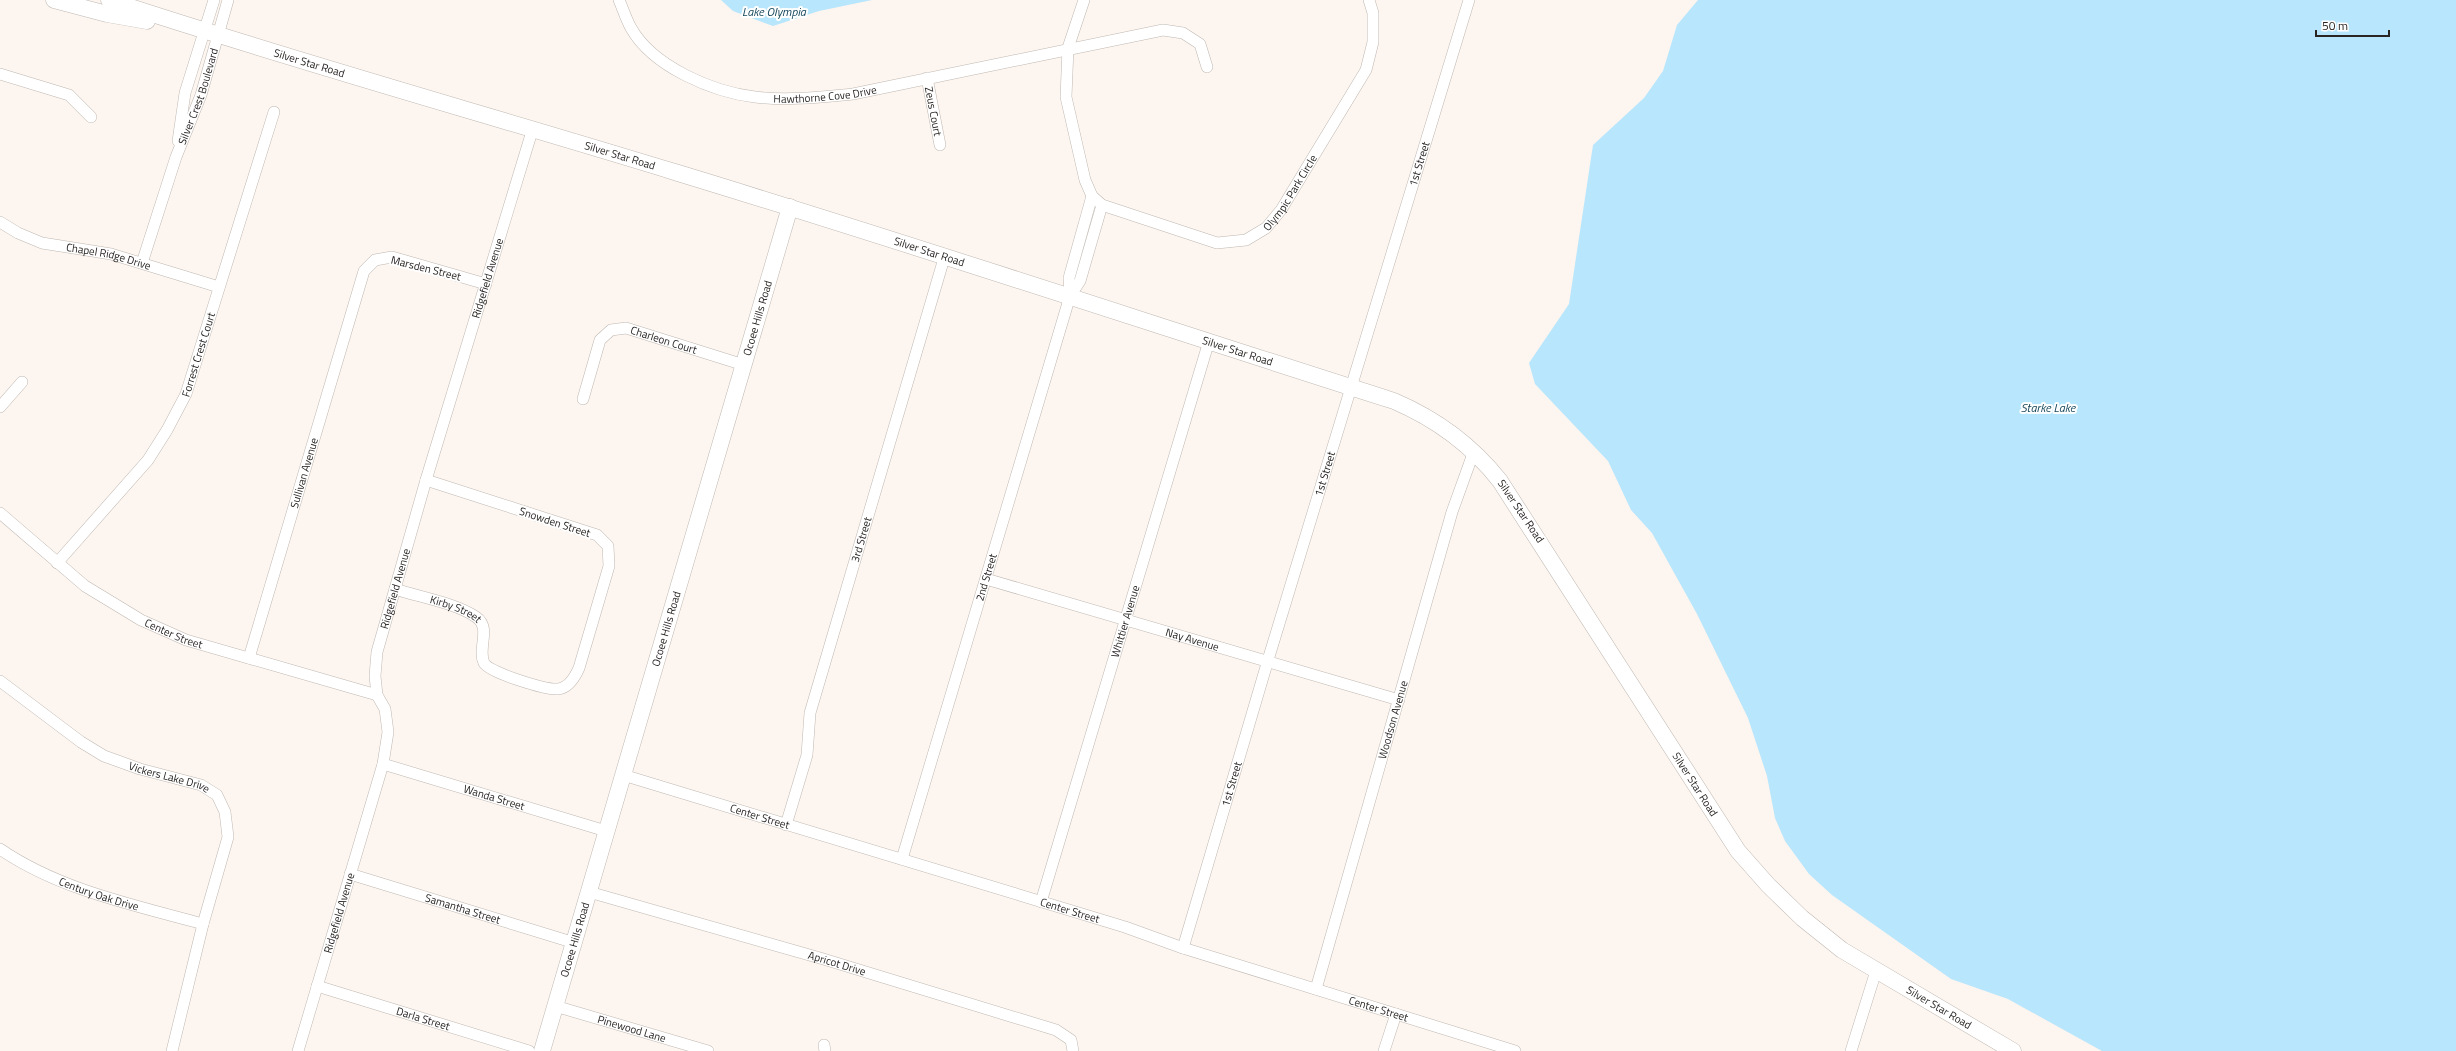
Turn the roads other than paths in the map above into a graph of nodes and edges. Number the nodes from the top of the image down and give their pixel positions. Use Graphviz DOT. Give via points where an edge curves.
graph roads {
  1 [pos="54,0"];
  2 [pos="109,0"];
  3 [pos="214,0"];
  4 [pos="228,0"];
  5 [pos="619,0"];
  6 [pos="1084,0"];
  7 [pos="1369,0"];
  8 [pos="1469,0"];
  9 [pos="211,33"];
  10 [pos="1068,48"];
  11 [pos="1207,68"];
  12 [pos="0,74"];
  13 [pos="927,78"];
  14 [pos="274,112"];
  15 [pos="91,117"];
  16 [pos="533,128"];
  17 [pos="940,145"];
  18 [pos="176,157"];
  19 [pos="1092,196"];
  20 [pos="1102,205"];
  21 [pos="790,207"];
  22 [pos="0,222"];
  23 [pos="945,255"];
  24 [pos="142,263"];
  25 [pos="486,284"];
  26 [pos="219,287"];
  27 [pos="359,288"];
  28 [pos="1070,296"];
  29 [pos="1209,341"];
  30 [pos="744,365"];
  31 [pos="22,382"];
  32 [pos="1351,388"];
  33 [pos="583,399"];
  34 [pos="0,407"];
  35 [pos="1474,451"];
  36 [pos="426,480"];
  37 [pos="0,513"];
  38 [pos="57,564"];
  39 [pos="986,579"];
  40 [pos="395,589"];
  41 [pos="1125,620"];
  42 [pos="249,658"];
  43 [pos="1268,660"];
  44 [pos="0,681"];
  45 [pos="543,686"];
  46 [pos="377,695"];
  47 [pos="1399,700"];
  48 [pos="383,764"];
  49 [pos="623,775"];
  50 [pos="786,825"];
  51 [pos="606,831"];
  52 [pos="0,848"];
  53 [pos="902,859"];
  54 [pos="350,874"];
  55 [pos="589,892"];
  56 [pos="1041,902"];
  57 [pos="203,924"];
  58 [pos="575,943"];
  59 [pos="1183,948"];
  60 [pos="1876,971"];
  61 [pos="317,986"];
  62 [pos="1316,989"];
  63 [pos="555,1006"];
  64 [pos="1396,1014"];
  65 [pos="2004,1048"];
  66 [pos="172,1051"];
  67 [pos="298,1051"];
  68 [pos="529,1051"];
  69 [pos="542,1051"];
  70 [pos="708,1051"];
  71 [pos="1073,1051"];
  72 [pos="1384,1051"];
  73 [pos="1515,1051"];
  74 [pos="1852,1051"];
  1 -- 9 [label="main road, Silver Star Road" via="107,14"];
  2 -- 9 [label="main road, Silver Star Road"];
  3 -- 9 [label="street"];
  4 -- 9 [label="street"];
  5 -- 13 [label="street, Hawthorne Cove Drive" via="632,29 650,51 678,72 718,88 755,97 808,98 853,94"];
  6 -- 10 [label="street, Olympic Park Circle"];
  7 -- 20 [label="street, Olympic Park Circle" via="1373,13 1373,42 1366,70 1281,210 1266,228 1246,240 1217,242"];
  8 -- 32 [label="street, 1st Street"];
  9 -- 16 [label="main road, Silver Star Road"];
  9 -- 18 [label="street, Silver Crest Boulevard" via="201,95"];
  9 -- 18 [label="street, Silver Crest Boulevard" via="185,92"];
  10 -- 11 [label="street, Hawthorne Cove Drive" via="1163,30 1183,34 1200,44"];
  10 -- 13 [label="street, Hawthorne Cove Drive"];
  10 -- 19 [label="street, Olympic Park Circle" via="1066,97 1085,180"];
  12 -- 15 [label="street" via="69,95"];
  13 -- 17 [label="street, Zeus Court"];
  14 -- 26 [label="street, Forrest Crest Court"];
  16 -- 21 [label="main road, Silver Star Road"];
  16 -- 25 [label="street, Ridgefield Avenue"];
  18 -- 24 [label="street, Silver Crest Boulevard"];
  19 -- 20 [label="street, Olympic Park Circle"];
  19 -- 28 [label="street" via="1069,278"];
  20 -- 28 [label="street" via="1080,281"];
  21 -- 23 [label="main road, Silver Star Road"];
  21 -- 30 [label="main road, Ocoee Hills Road"];
  22 -- 24 [label="street, Chapel Ridge Drive" via="42,243 111,254"];
  23 -- 28 [label="main road, Silver Star Road"];
  23 -- 50 [label="street, 3rd Street" via="810,713 807,755"];
  24 -- 26 [label="street, Chapel Ridge Drive"];
  25 -- 27 [label="street, Marsden Street" via="392,257 375,260 364,271"];
  25 -- 36 [label="street, Ridgefield Avenue"];
  26 -- 38 [label="street, Forrest Crest Court" via="186,394 167,430 148,460"];
  27 -- 42 [label="street, Sullivan Avenue"];
  28 -- 29 [label="main road, Silver Star Road"];
  28 -- 39 [label="street, 2nd Street"];
  29 -- 32 [label="main road, Silver Star Road"];
  29 -- 41 [label="street, Whittier Avenue"];
  30 -- 33 [label="street, Charleon Court" via="626,328 611,330 600,340"];
  30 -- 49 [label="main road, Ocoee Hills Road"];
  31 -- 34 [label="street"];
  32 -- 35 [label="main road, Silver Star Road" via="1418,412 1456,436"];
  32 -- 43 [label="street, 1st Street"];
  35 -- 47 [label="street, Woodson Avenue" via="1452,512"];
  35 -- 60 [label="main road, Silver Star Road" via="1516,501 1738,851 1802,918 1842,950"];
  36 -- 40 [label="street, Ridgefield Avenue"];
  36 -- 45 [label="street, Snowden Street" via="597,535 608,546 609,566 579,668 573,680 559,689"];
  37 -- 38 [label="street, Center Street"];
  38 -- 42 [label="street, Center Street" via="85,586 141,620 186,640"];
  39 -- 41 [label="street, Nay Avenue"];
  39 -- 53 [label="street, 2nd Street"];
  40 -- 45 [label="street, Kirby Street" via="466,611 478,618 485,633 481,650 485,664 495,672"];
  40 -- 46 [label="street, Ridgefield Avenue" via="377,652"];
  41 -- 43 [label="street, Nay Avenue"];
  41 -- 56 [label="street, Whittier Avenue"];
  42 -- 46 [label="street, Center Street"];
  43 -- 47 [label="street, Nay Avenue"];
  43 -- 59 [label="street, 1st Street"];
  44 -- 57 [label="street, Vickers Lake Drive" via="81,742 104,756 140,769 201,785 217,795 224,812 228,837"];
  46 -- 48 [label="street, Ridgefield Avenue" via="387,716 388,732"];
  47 -- 62 [label="street, Woodson Avenue"];
  48 -- 51 [label="street, Wanda Street"];
  48 -- 54 [label="street, Ridgefield Avenue"];
  49 -- 50 [label="street, Center Street"];
  49 -- 51 [label="main road, Ocoee Hills Road"];
  50 -- 53 [label="street, Center Street"];
  51 -- 55 [label="main road, Ocoee Hills Road"];
  52 -- 57 [label="street, Century Oak Drive" via="56,878 104,897"];
  53 -- 56 [label="street, Center Street"];
  54 -- 58 [label="street, Samantha Street"];
  54 -- 61 [label="street, Ridgefield Avenue"];
  55 -- 58 [label="main road, Ocoee Hills Road"];
  55 -- 71 [label="street, Apricot Drive" via="820,958 1056,1030 1071,1040"];
  56 -- 59 [label="street, Center Street"];
  57 -- 66 [label="street, Vickers Lake Drive"];
  58 -- 63 [label="main road, Ocoee Hills Road"];
  59 -- 62 [label="street, Center Street"];
  60 -- 65 [label="main road, Silver Star Road"];
  60 -- 74 [label="street"];
  61 -- 67 [label="street, Ridgefield Avenue"];
  61 -- 68 [label="street, Darla Street"];
  62 -- 64 [label="street, Center Street"];
  63 -- 69 [label="main road, Ocoee Hills Road"];
  63 -- 70 [label="street, Pinewood Lane"];
  64 -- 72 [label="street"];
  64 -- 73 [label="street, Center Street"];
}
